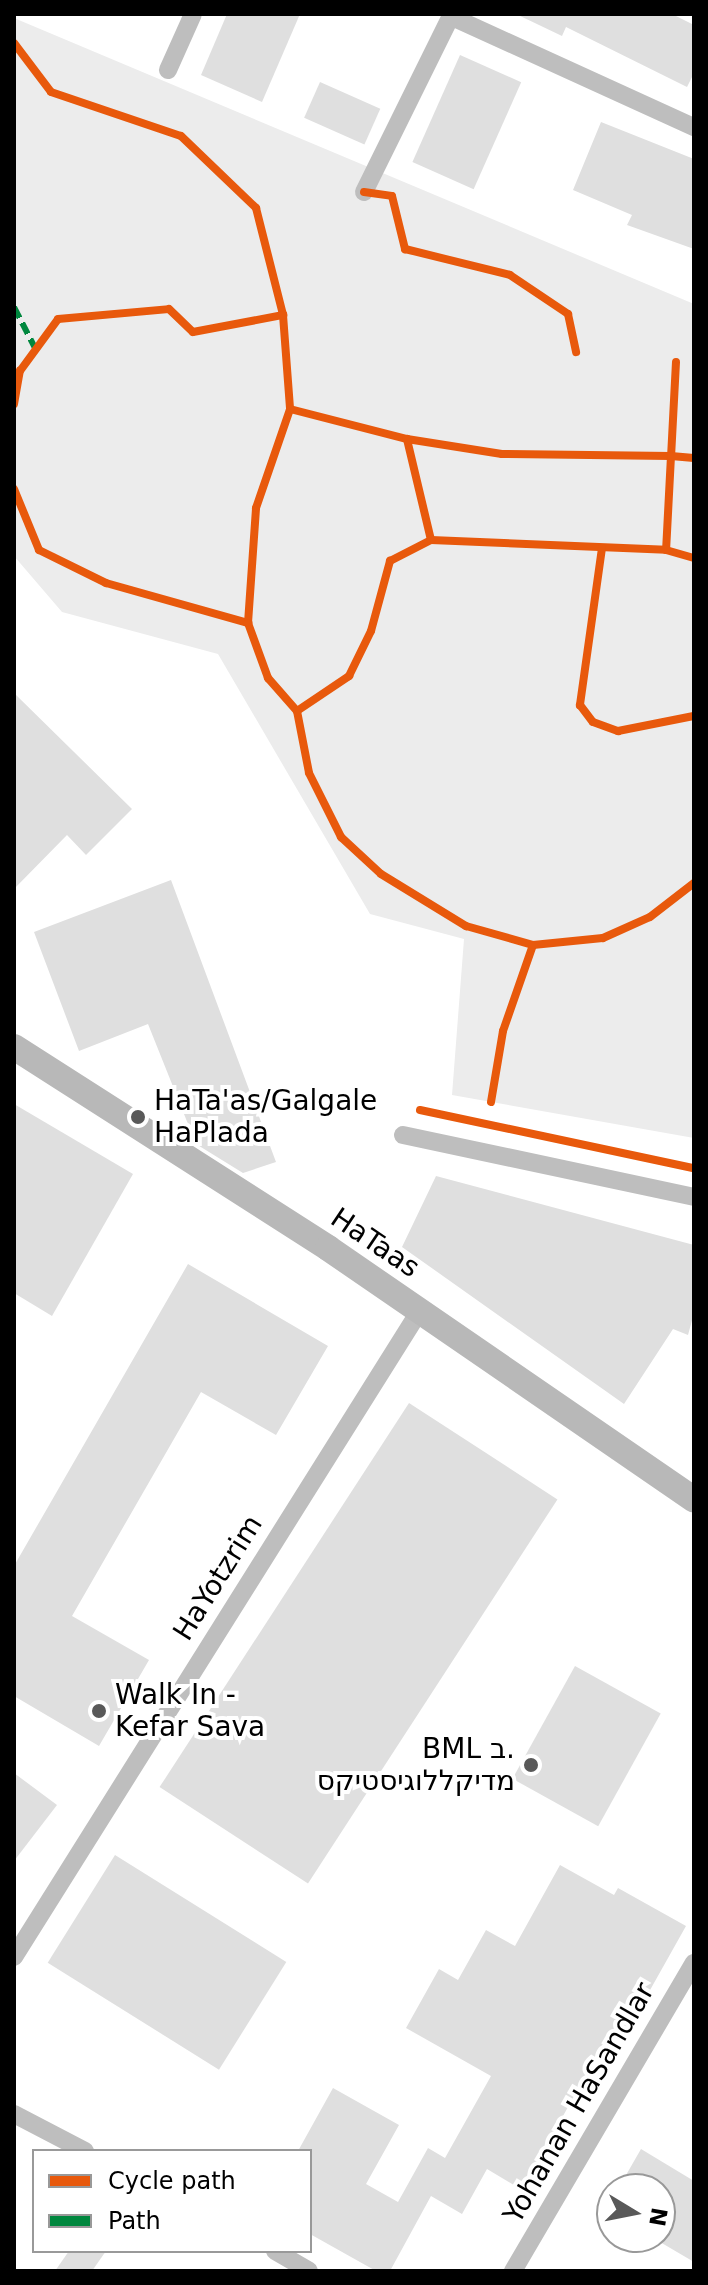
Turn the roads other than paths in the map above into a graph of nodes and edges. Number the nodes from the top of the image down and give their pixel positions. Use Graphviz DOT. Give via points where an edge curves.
graph roads {
  1 [pos="193,14"];
  2 [pos="451,15"];
  3 [pos="168,70"];
  4 [pos="694,127"];
  5 [pos="364,192"];
  6 [pos="14,1047"];
  7 [pos="403,1135"];
  8 [pos="694,1197"];
  9 [pos="419,1312"];
  10 [pos="694,1500"];
  11 [pos="14,1957"];
  12 [pos="694,1963"];
  13 [pos="14,2114"];
  14 [pos="81,2149"];
  15 [pos="278,2253"];
  16 [pos="309,2271"];
  17 [pos="513,2271"];
  1 -- 3 [label="street"];
  2 -- 4 [label="street"];
  2 -- 5 [label="street"];
  6 -- 9 [label="street, HaTaas"];
  7 -- 8 [label="street"];
  9 -- 10 [label="street, HaTaas"];
  9 -- 11 [label="street, HaYotzrim"];
  12 -- 17 [label="street, Yohanan HaSandlar"];
  13 -- 14 [label="street"];
  15 -- 16 [label="street"];
}
